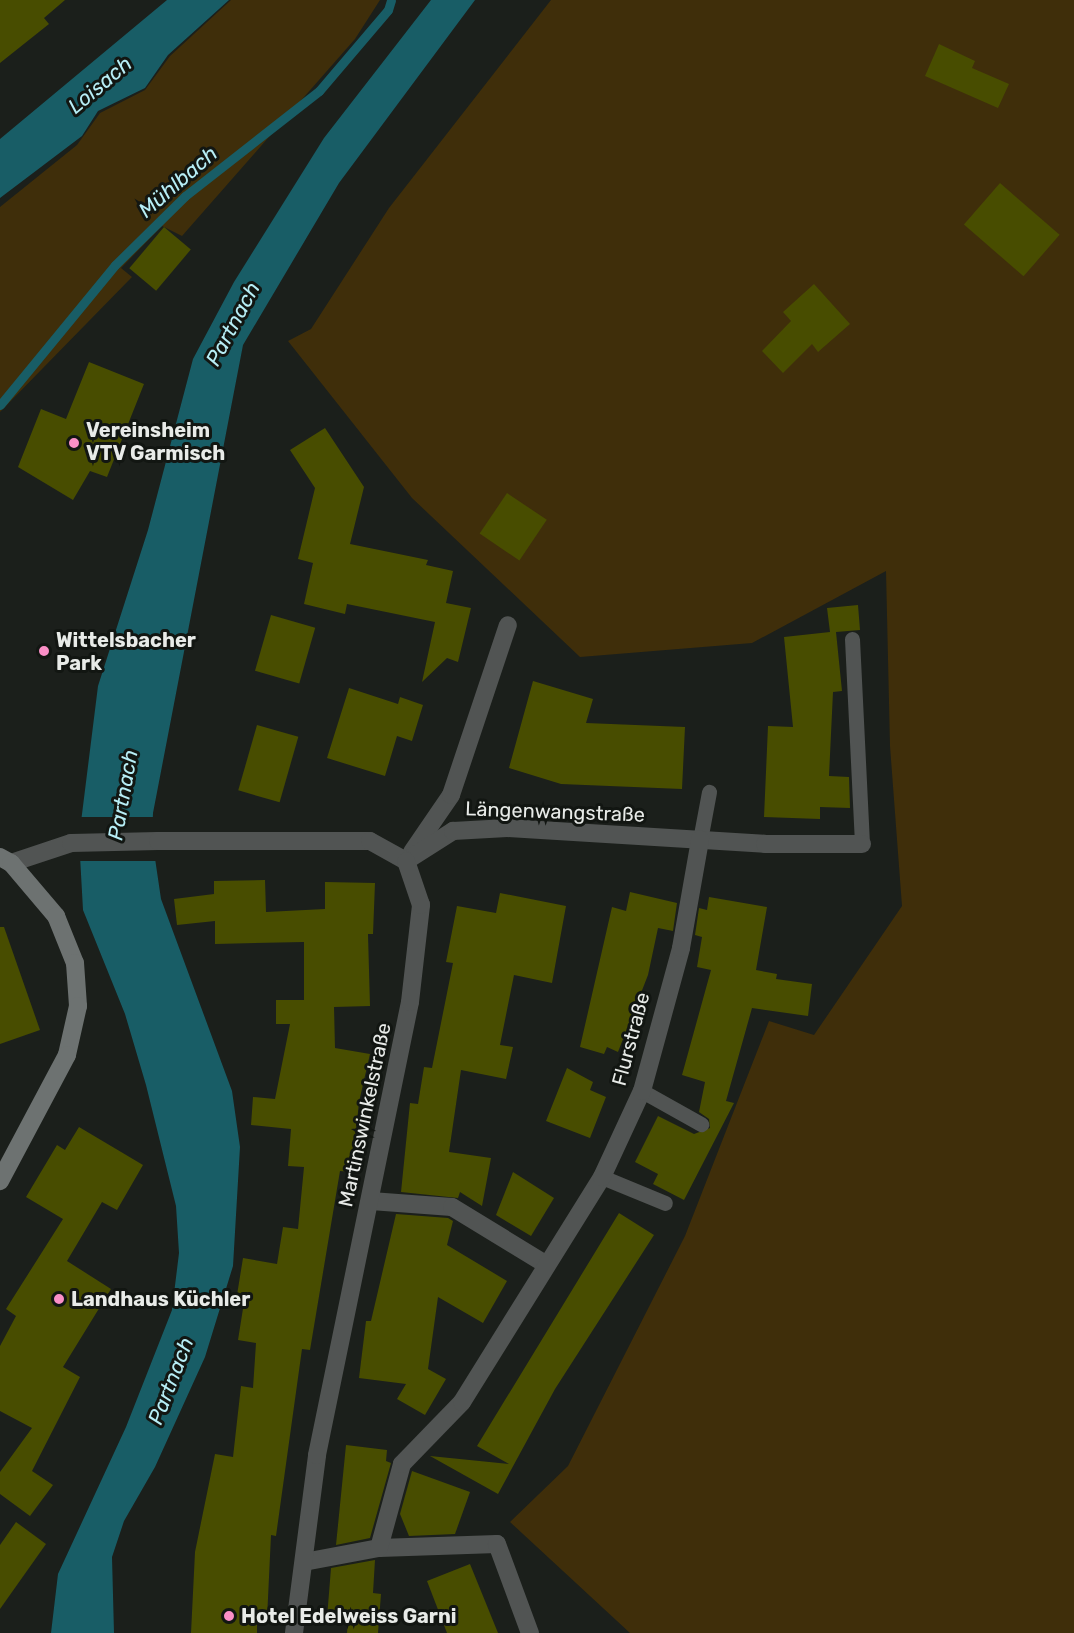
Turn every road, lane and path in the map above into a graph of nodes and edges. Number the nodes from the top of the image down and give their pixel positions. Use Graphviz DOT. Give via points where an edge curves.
graph roads {
  1 [pos="508,625"];
  2 [pos="852,639"];
  3 [pos="709,792"];
  4 [pos="700,840"];
  5 [pos="862,844"];
  6 [pos="6,860"];
  7 [pos="406,861"];
  8 [pos="642,1091"];
  9 [pos="701,1124"];
  10 [pos="602,1177"];
  11 [pos="0,1181"];
  12 [pos="371,1201"];
  13 [pos="664,1203"];
  14 [pos="547,1265"];
  15 [pos="379,1548"];
  16 [pos="304,1562"];
  17 [pos="294,1633"];
  18 [pos="531,1633"];
  1 -- 7 [label="street" via="452,795"];
  2 -- 5 [label="lane"];
  3 -- 4 [label="lane"];
  4 -- 5 [label="street, Längenwangstraße"];
  4 -- 7 [label="street, Längenwangstraße" via="507,828 453,831"];
  4 -- 8 [label="street, Flurstraße" via="681,948"];
  6 -- 7 [label="street" via="71,843 370,840"];
  6 -- 11 [label="street" via="56,916 75,963 78,1006 67,1054"];
  7 -- 12 [label="street, Martinswinkelstraße" via="422,905 410,1002"];
  8 -- 9 [label="lane"];
  8 -- 10 [label="street, Flurstraße"];
  10 -- 13 [label="lane"];
  10 -- 14 [label="street, Flurstraße"];
  12 -- 14 [label="street" via="452,1207"];
  12 -- 16 [label="street, Martinswinkelstraße" via="318,1455"];
  14 -- 15 [label="street, Flurstraße" via="462,1402 402,1464"];
  15 -- 16 [label="street"];
  15 -- 18 [label="street" via="497,1544"];
  16 -- 17 [label="street, Martinswinkelstraße"];
}
